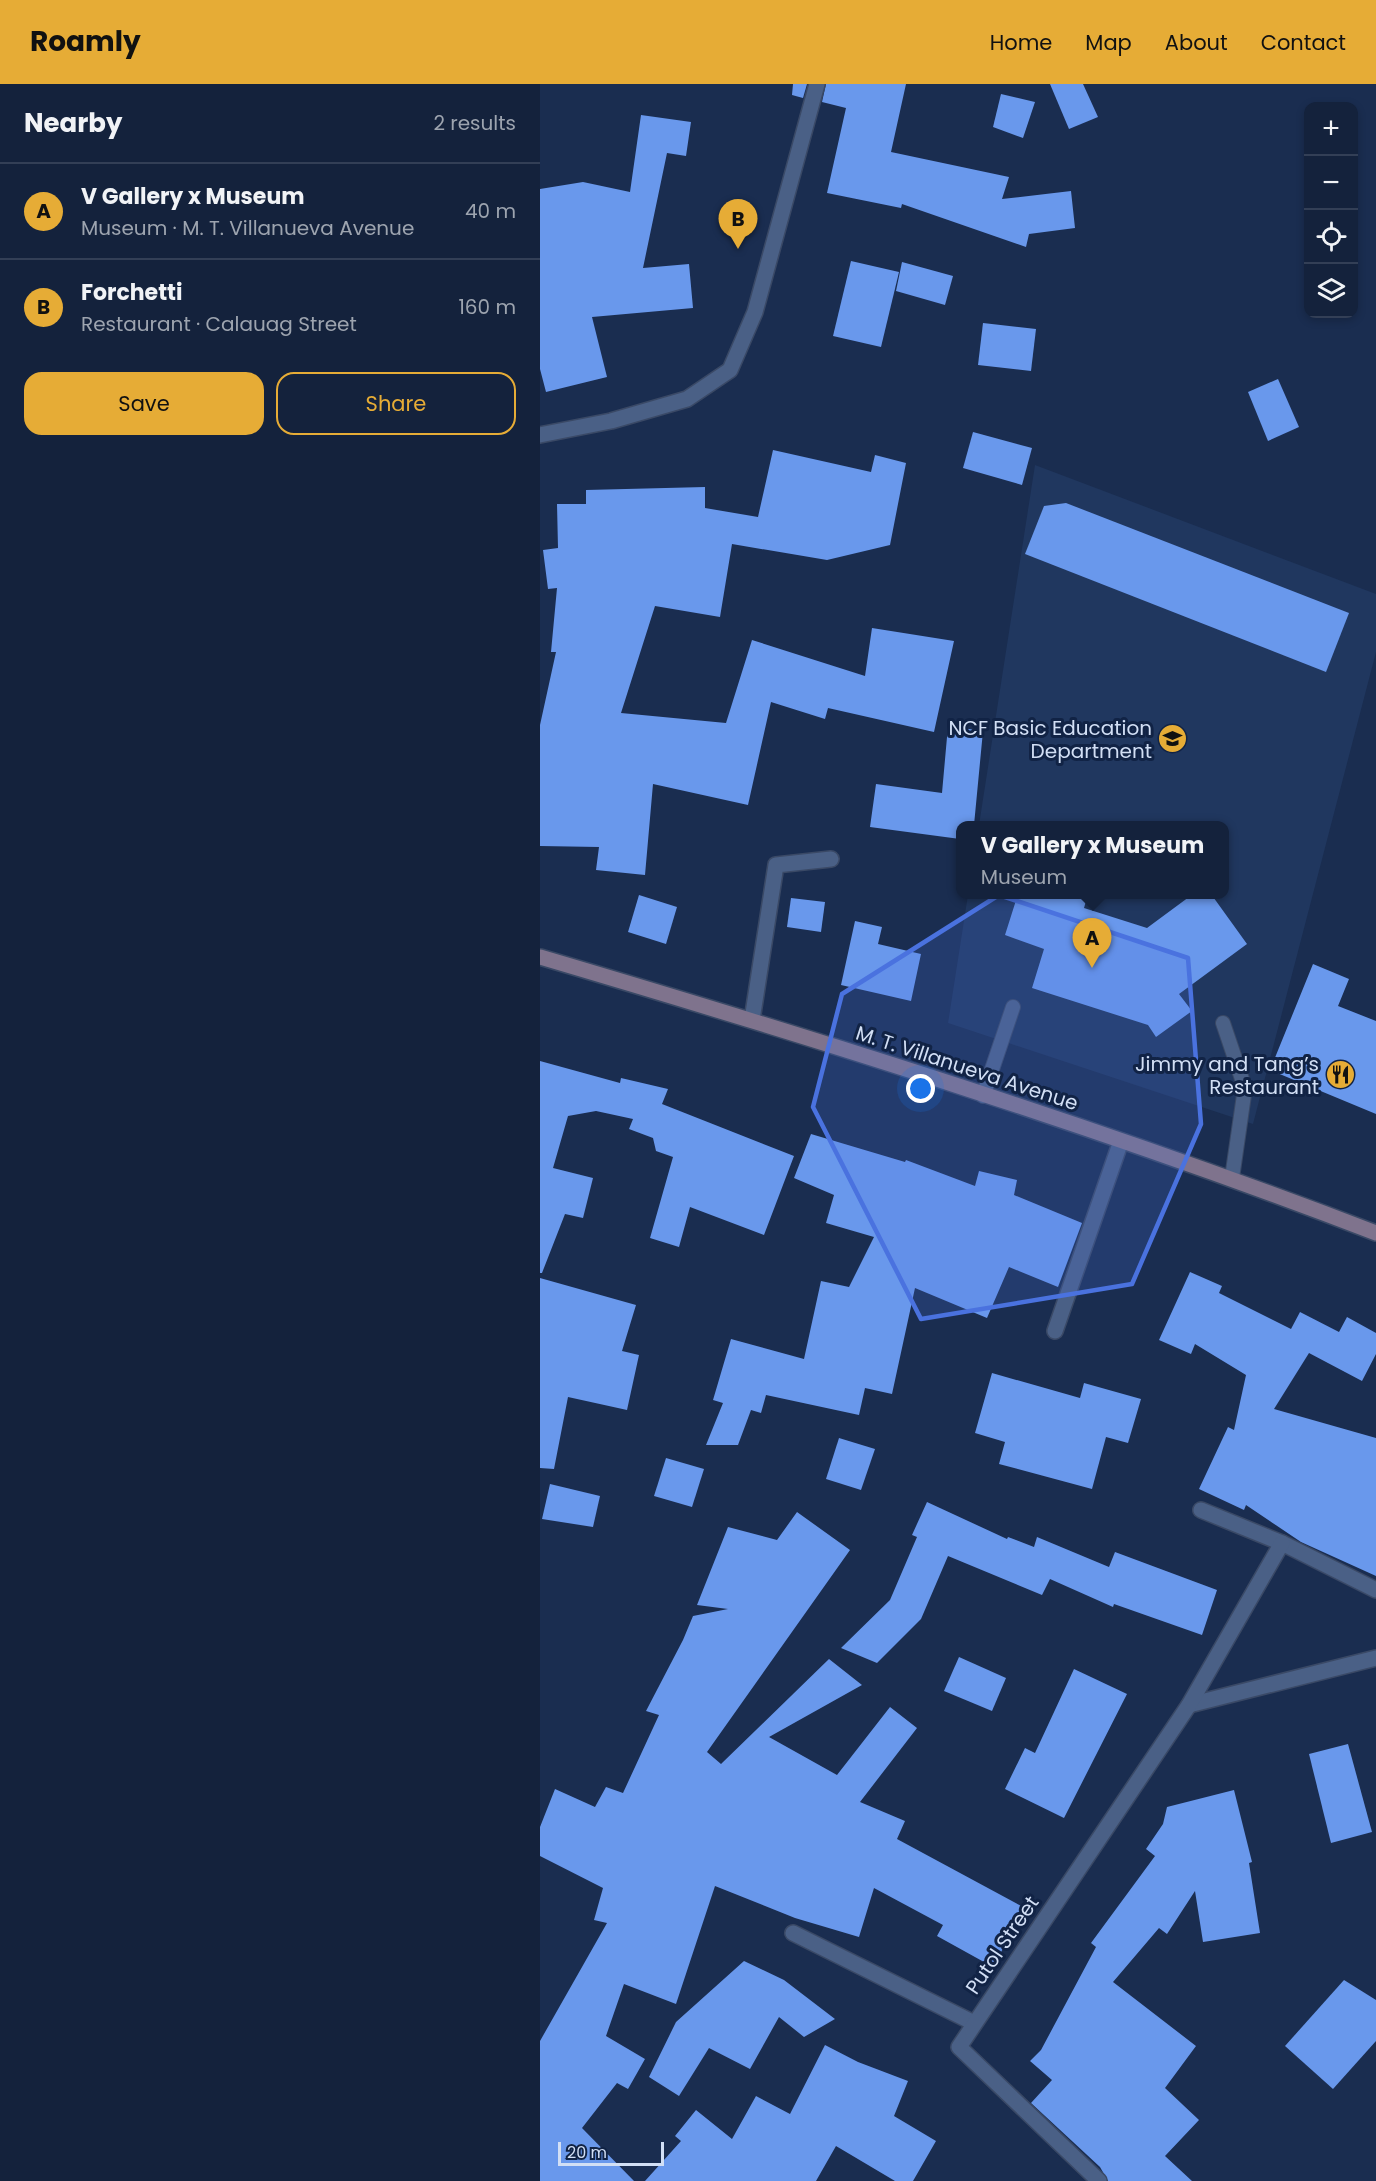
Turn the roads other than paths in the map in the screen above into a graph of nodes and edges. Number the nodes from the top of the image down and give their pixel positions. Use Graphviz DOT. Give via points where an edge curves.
graph roads {
  1 [pos="817,84"];
  2 [pos="540,435"];
  3 [pos="831,859"];
  4 [pos="540,957"];
  5 [pos="1013,1007"];
  6 [pos="752,1020"];
  7 [pos="1223,1023"];
  8 [pos="984,1096"];
  9 [pos="1121,1141"];
  10 [pos="1232,1178"];
  11 [pos="1376,1233"];
  12 [pos="1055,1332"];
  13 [pos="1201,1510"];
  14 [pos="1282,1543"];
  15 [pos="1376,1590"];
  16 [pos="1376,1658"];
  17 [pos="1189,1706"];
  18 [pos="793,1933"];
  19 [pos="974,2023"];
  20 [pos="1099,2181"];
  1 -- 2 [label="street" via="754,312 730,370 687,399 611,422"];
  3 -- 6 [label="street" via="776,865"];
  4 -- 6 [label="main road, M. T. Villanueva Avenue"];
  5 -- 8 [label="lane"];
  6 -- 8 [label="main road, M. T. Villanueva Avenue"];
  7 -- 10 [label="lane" via="1245,1088"];
  8 -- 9 [label="main road, M. T. Villanueva Avenue"];
  9 -- 10 [label="main road, M. T. Villanueva Avenue"];
  9 -- 12 [label="street"];
  10 -- 11 [label="main road, M. T. Villanueva Avenue"];
  13 -- 14 [label="street"];
  14 -- 15 [label="street"];
  14 -- 17 [label="street, Putol Street"];
  16 -- 17 [label="street"];
  17 -- 19 [label="street, Putol Street"];
  18 -- 19 [label="street"];
  19 -- 20 [label="street, Putol Street" via="959,2047"];
}
